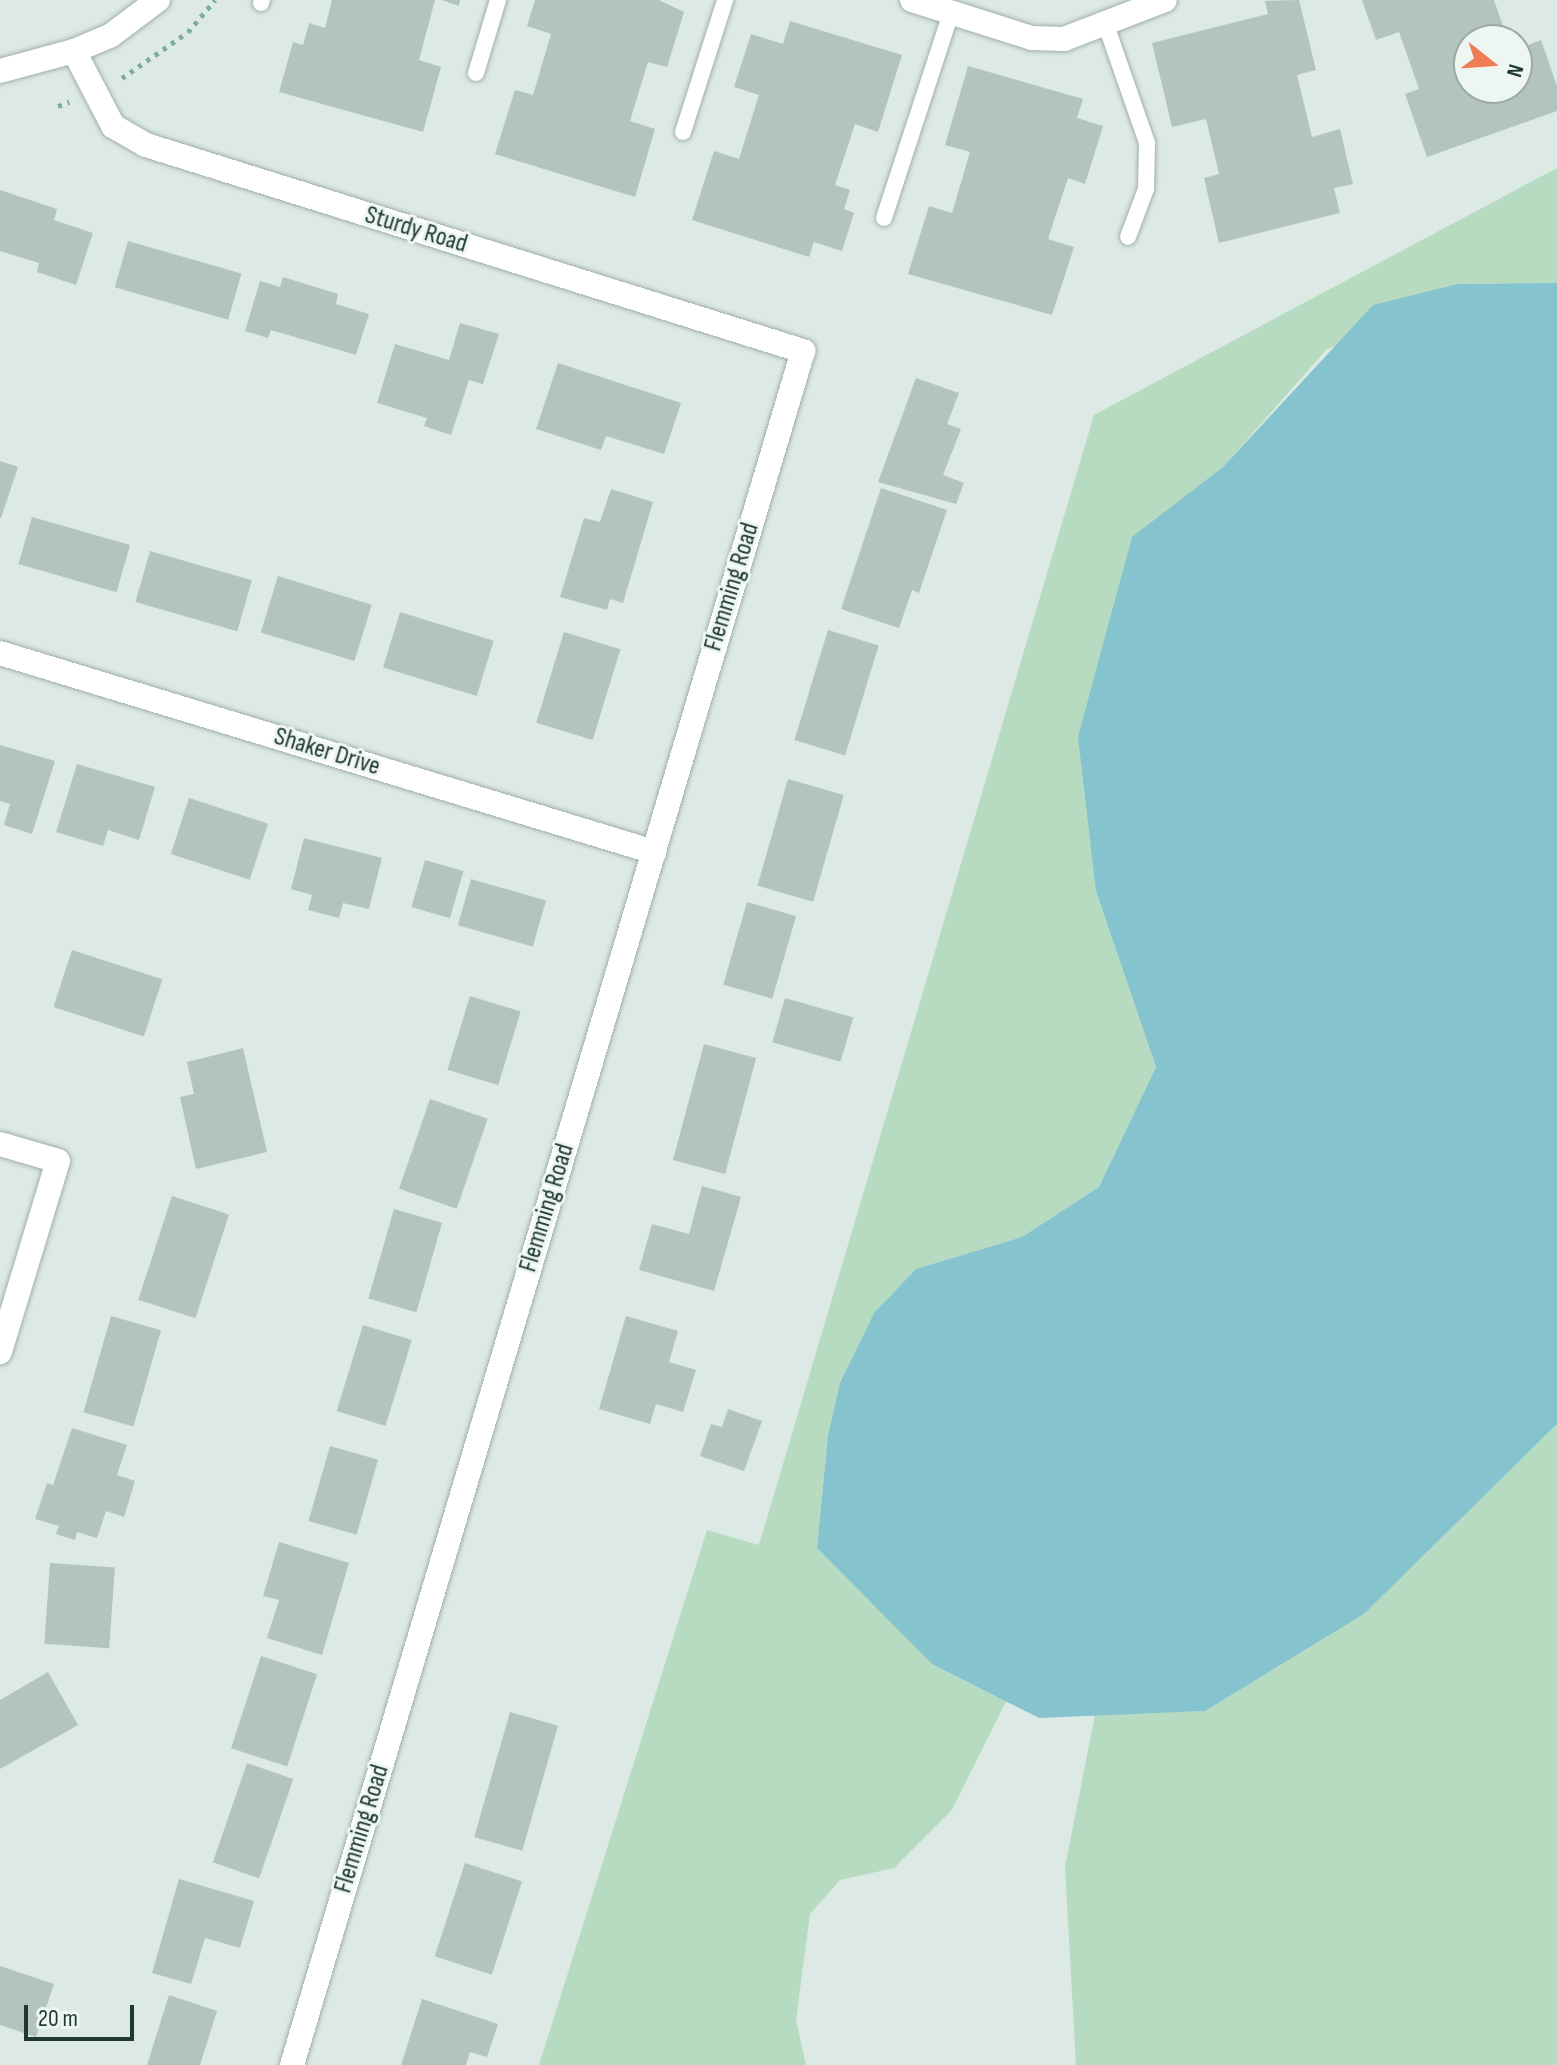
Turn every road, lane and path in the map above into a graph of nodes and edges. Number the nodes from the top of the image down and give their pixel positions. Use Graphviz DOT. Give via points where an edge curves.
graph roads {
  1 [pos="158,0"];
  2 [pos="215,0"];
  3 [pos="498,0"];
  4 [pos="725,0"];
  5 [pos="912,0"];
  6 [pos="1165,0"];
  7 [pos="951,13"];
  8 [pos="1106,25"];
  9 [pos="74,51"];
  10 [pos="0,71"];
  11 [pos="476,73"];
  12 [pos="91,91"];
  13 [pos="58,106"];
  14 [pos="683,132"];
  15 [pos="884,218"];
  16 [pos="1128,237"];
  17 [pos="803,351"];
  18 [pos="0,653"];
  19 [pos="654,852"];
  20 [pos="0,1144"];
  21 [pos="0,1352"];
  22 [pos="292,2065"];
  1 -- 9 [label="street" via="110,36"];
  2 -- 12 [label="path" via="188,32 136,72"];
  3 -- 11 [label="lane"];
  4 -- 14 [label="lane"];
  5 -- 7 [label="street"];
  6 -- 8 [label="street"];
  7 -- 8 [label="street" via="1032,38 1064,39"];
  7 -- 15 [label="lane"];
  8 -- 16 [label="lane" via="1147,143 1146,189"];
  9 -- 10 [label="street"];
  9 -- 12 [label="street, Sturdy Road"];
  12 -- 13 [label="path"];
  12 -- 17 [label="street, Sturdy Road" via="113,126 146,145"];
  17 -- 19 [label="street, Flemming Road"];
  18 -- 19 [label="street, Shaker Drive"];
  19 -- 22 [label="street, Flemming Road"];
  20 -- 21 [label="street" via="58,1161"];
}
